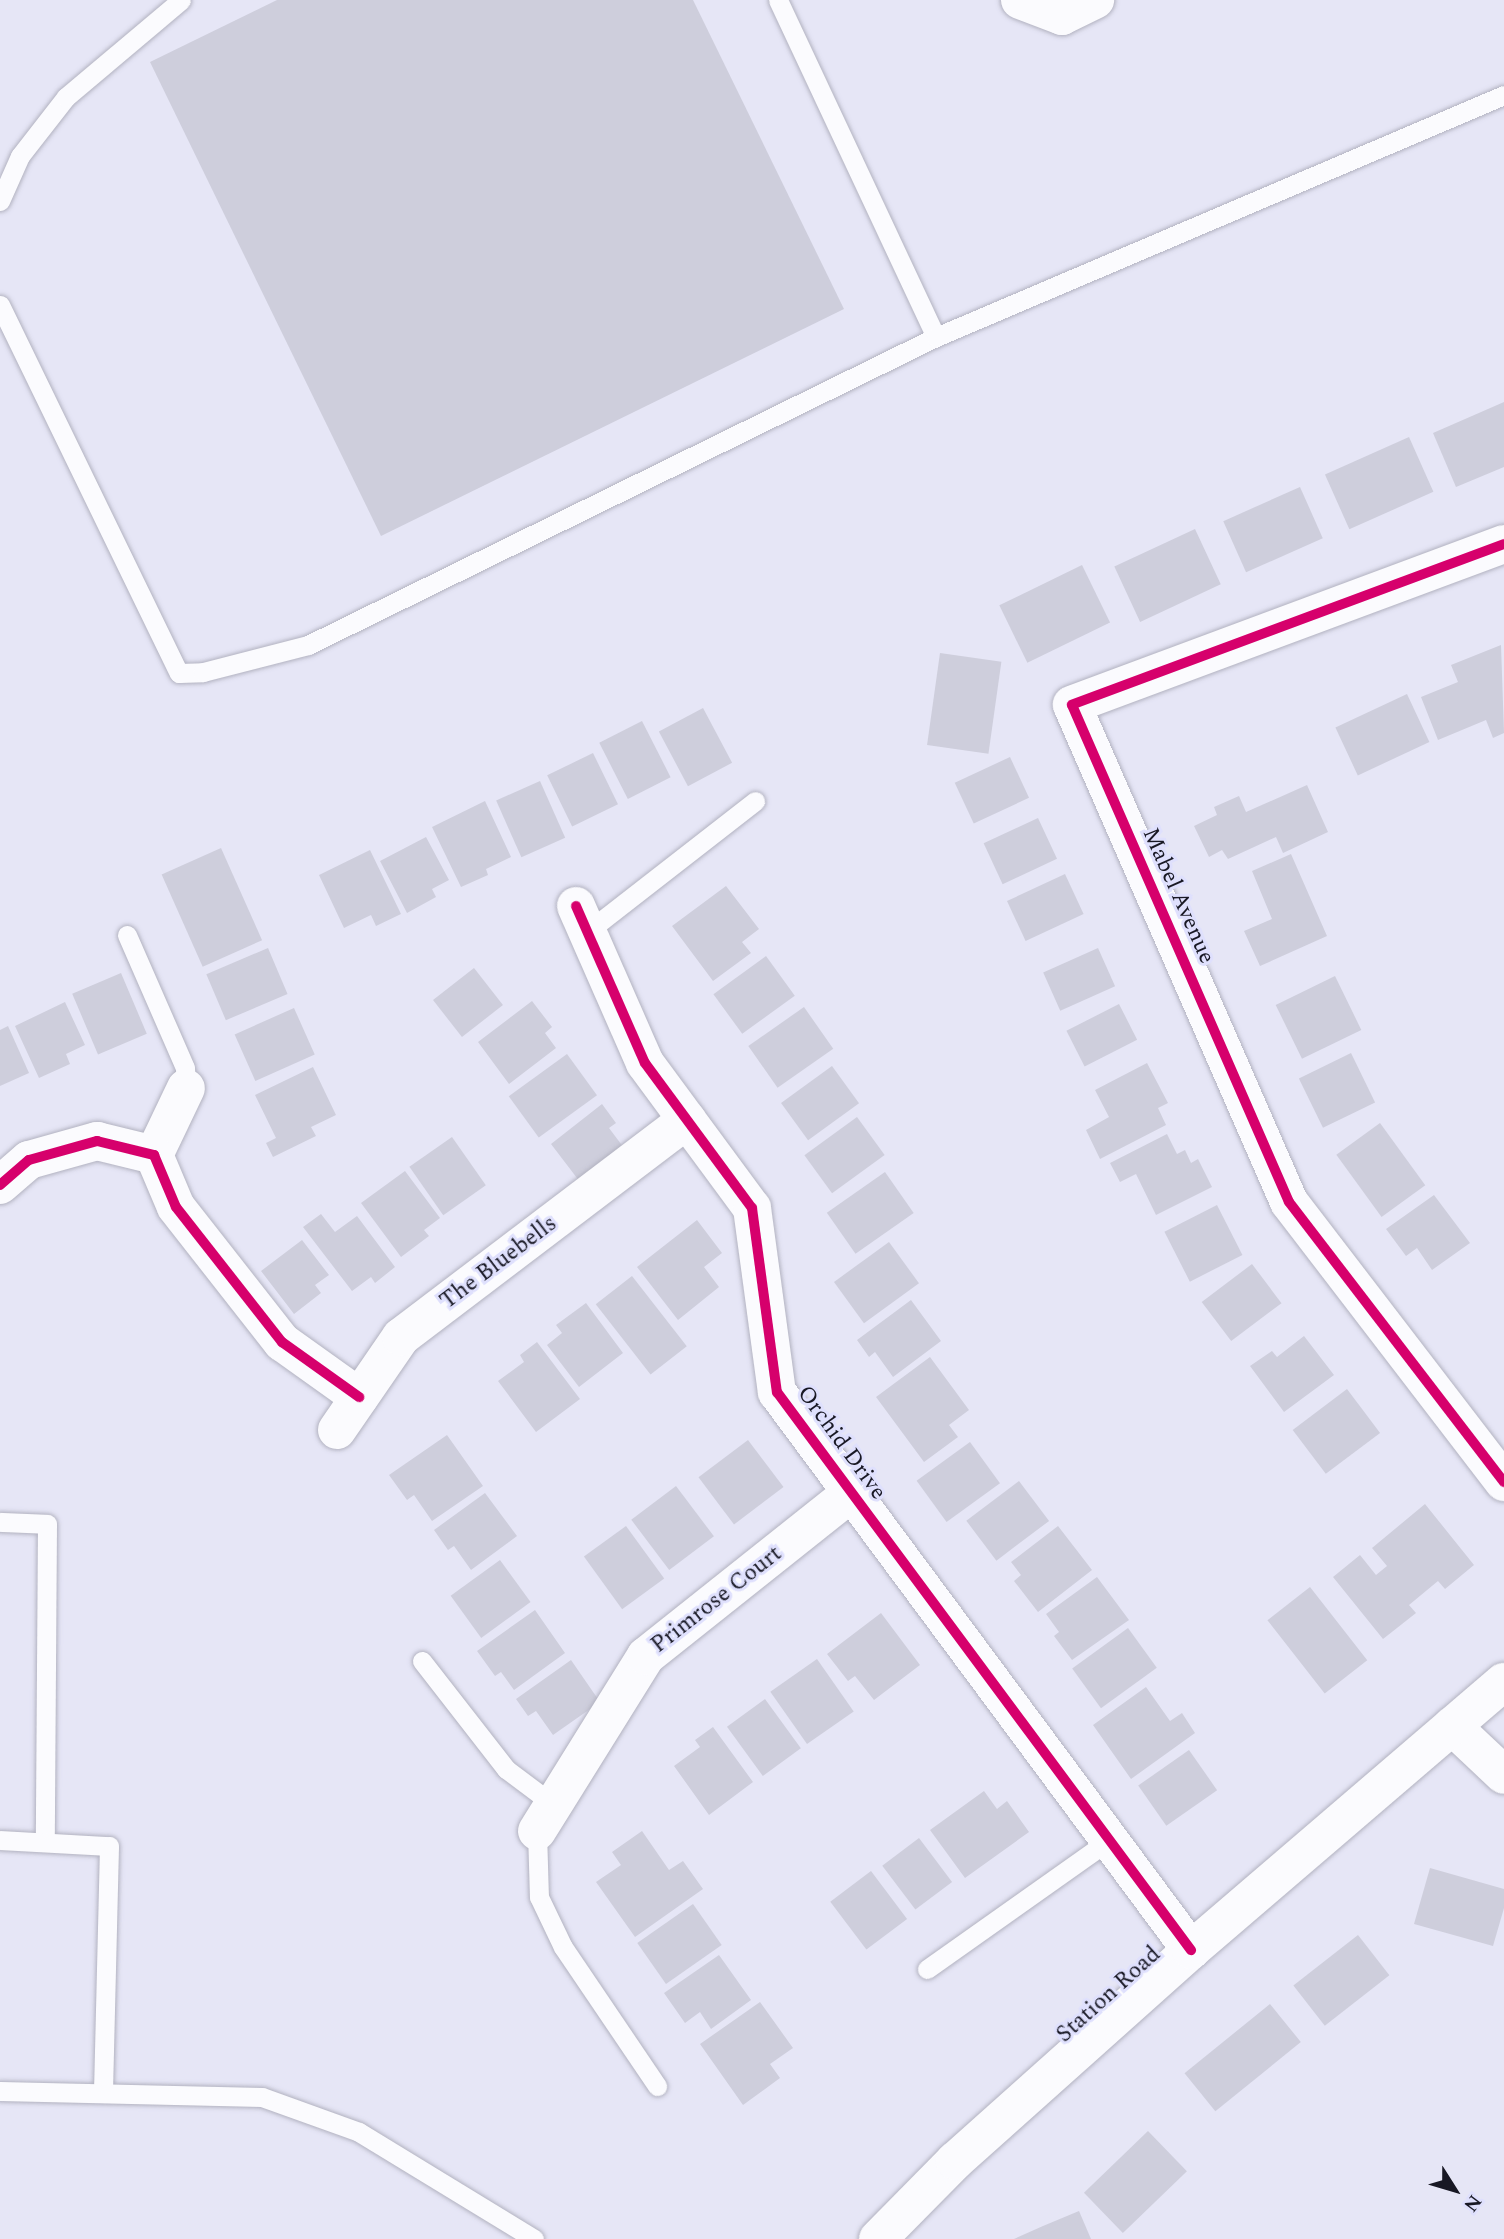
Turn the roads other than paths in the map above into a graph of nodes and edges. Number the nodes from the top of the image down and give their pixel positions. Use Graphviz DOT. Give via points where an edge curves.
graph roads {
  1 [pos="181,0"];
  2 [pos="778,0"];
  3 [pos="1020,0"];
  4 [pos="1095,0"];
  5 [pos="1504,96"];
  6 [pos="0,201"];
  7 [pos="0,305"];
  8 [pos="936,337"];
  9 [pos="1504,544"];
  10 [pos="755,802"];
  11 [pos="582,919"];
  12 [pos="127,935"];
  13 [pos="186,1088"];
  14 [pos="687,1121"];
  15 [pos="154,1155"];
  16 [pos="0,1185"];
  17 [pos="359,1397"];
  18 [pos="337,1430"];
  19 [pos="1504,1482"];
  20 [pos="851,1493"];
  21 [pos="0,1522"];
  22 [pos="422,1661"];
  23 [pos="1504,1682"];
  24 [pos="1452,1726"];
  25 [pos="1504,1775"];
  26 [pos="545,1818"];
  27 [pos="0,1840"];
  28 [pos="1109,1840"];
  29 [pos="45,1842"];
  30 [pos="1191,1950"];
  31 [pos="927,1969"];
  32 [pos="657,2086"];
  33 [pos="0,2091"];
  34 [pos="103,2093"];
  35 [pos="534,2239"];
  36 [pos="878,2239"];
  1 -- 6 [label="lane" via="66,97 19,156"];
  2 -- 8 [label="lane"];
  3 -- 4 [label="street" via="1062,16"];
  5 -- 8 [label="lane"];
  7 -- 8 [label="lane" via="179,673 203,672 308,645"];
  9 -- 19 [label="street, Mabel Avenue" via="1072,705 1289,1202"];
  10 -- 11 [label="lane"];
  11 -- 14 [label="street, Orchid Drive" via="645,1063"];
  12 -- 13 [label="lane" via="185,1068"];
  13 -- 15 [label="street"];
  14 -- 17 [label="street, The Bluebells" via="401,1337"];
  14 -- 20 [label="street, Orchid Drive" via="752,1208 777,1392"];
  15 -- 16 [label="street" via="97,1141 29,1160"];
  15 -- 17 [label="street" via="176,1207 282,1342"];
  17 -- 18 [label="street, The Bluebells"];
  20 -- 26 [label="street, Primrose Court" via="646,1657"];
  20 -- 28 [label="street, Orchid Drive"];
  21 -- 29 [label="lane" via="47,1524"];
  22 -- 26 [label="lane"];
  23 -- 24 [label="street, Station Road"];
  24 -- 25 [label="street"];
  24 -- 30 [label="street, Station Road"];
  26 -- 32 [label="lane" via="539,1898 563,1947"];
  27 -- 29 [label="lane"];
  28 -- 30 [label="street, Orchid Drive"];
  28 -- 31 [label="lane"];
  29 -- 34 [label="lane" via="109,1846"];
  30 -- 36 [label="street, Station Road" via="955,2161"];
  33 -- 34 [label="lane"];
  34 -- 35 [label="lane" via="262,2097 359,2132"];
}
